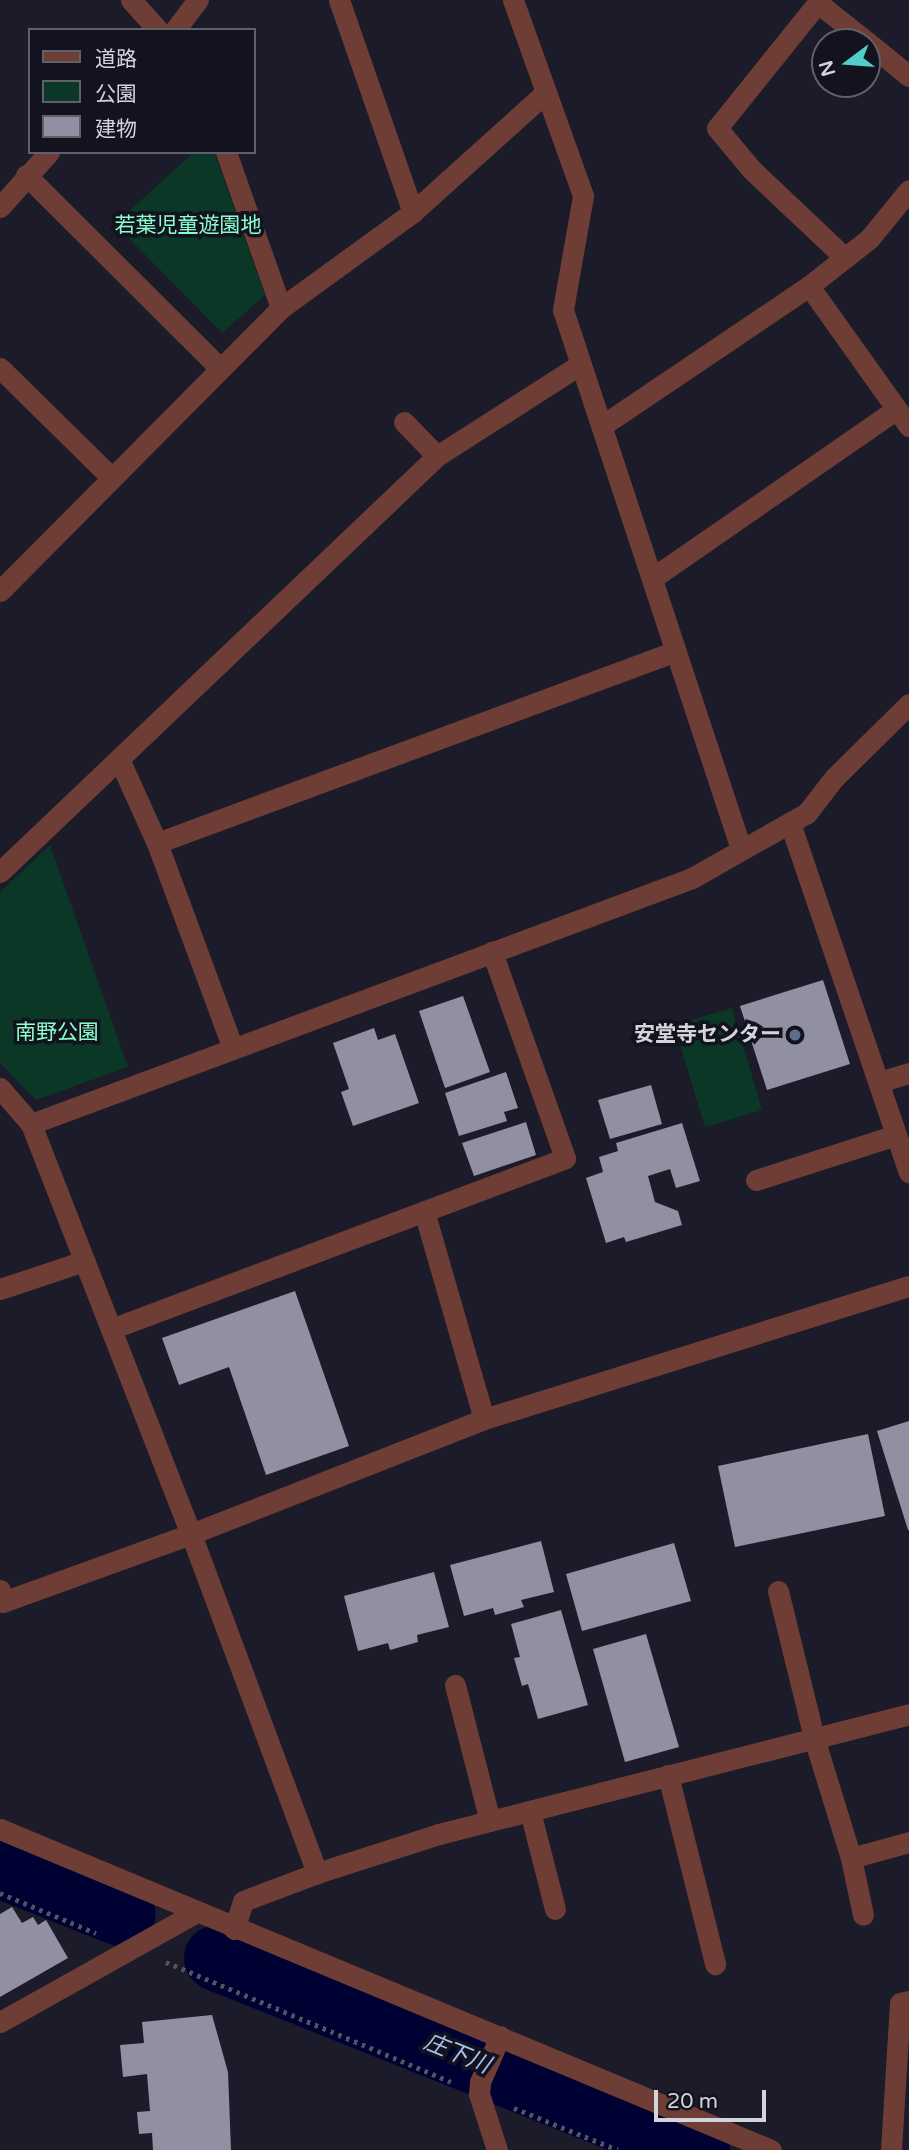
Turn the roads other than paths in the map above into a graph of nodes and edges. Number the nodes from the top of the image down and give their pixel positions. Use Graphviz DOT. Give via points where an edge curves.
graph roads {
  1 [pos="131,0"];
  2 [pos="198,0"];
  3 [pos="339,0"];
  4 [pos="513,0"];
  5 [pos="819,1"];
  6 [pos="156,28"];
  7 [pos="177,28"];
  8 [pos="851,28"];
  9 [pos="881,53"];
  10 [pos="909,76"];
  11 [pos="545,93"];
  12 [pos="47,154"];
  13 [pos="227,154"];
  14 [pos="26,174"];
  15 [pos="909,190"];
  16 [pos="0,207"];
  17 [pos="413,212"];
  18 [pos="844,257"];
  19 [pos="809,286"];
  20 [pos="281,308"];
  21 [pos="578,366"];
  22 [pos="0,368"];
  23 [pos="219,368"];
  24 [pos="903,418"];
  25 [pos="404,422"];
  26 [pos="604,425"];
  27 [pos="438,456"];
  28 [pos="110,476"];
  29 [pos="654,577"];
  30 [pos="1,588"];
  31 [pos="676,650"];
  32 [pos="909,704"];
  33 [pos="119,759"];
  34 [pos="790,823"];
  35 [pos="157,843"];
  36 [pos="741,849"];
  37 [pos="0,872"];
  38 [pos="492,952"];
  39 [pos="232,1046"];
  40 [pos="909,1073"];
  41 [pos="879,1082"];
  42 [pos="0,1088"];
  43 [pos="31,1124"];
  44 [pos="896,1135"];
  45 [pos="909,1172"];
  46 [pos="756,1180"];
  47 [pos="424,1211"];
  48 [pos="84,1261"];
  49 [pos="909,1286"];
  50 [pos="0,1289"];
  51 [pos="111,1329"];
  52 [pos="484,1419"];
  53 [pos="191,1534"];
  54 [pos="0,1590"];
  55 [pos="778,1591"];
  56 [pos="455,1685"];
  57 [pos="909,1714"];
  58 [pos="814,1738"];
  59 [pos="668,1775"];
  60 [pos="530,1811"];
  61 [pos="490,1821"];
  62 [pos="0,1829"];
  63 [pos="909,1842"];
  64 [pos="850,1858"];
  65 [pos="317,1873"];
  66 [pos="555,1909"];
  67 [pos="195,1913"];
  68 [pos="863,1915"];
  69 [pos="234,1929"];
  70 [pos="715,1964"];
  71 [pos="909,2001"];
  72 [pos="0,2022"];
  73 [pos="496,2044"];
  74 [pos="759,2148"];
  75 [pos="497,2150"];
  76 [pos="891,2150"];
  1 -- 6 [label="street"];
  2 -- 7 [label="street"];
  3 -- 17 [label="street"];
  4 -- 11 [label="street"];
  5 -- 8 [label="street"];
  5 -- 18 [label="street" via="718,128 751,169"];
  9 -- 10 [label="street"];
  11 -- 17 [label="street"];
  11 -- 21 [label="street" via="583,196 563,310"];
  12 -- 14 [label="street"];
  13 -- 20 [label="street"];
  14 -- 16 [label="street"];
  14 -- 23 [label="street"];
  15 -- 18 [label="street" via="869,239"];
  17 -- 20 [label="street"];
  18 -- 19 [label="street"];
  19 -- 24 [label="street"];
  19 -- 26 [label="street"];
  20 -- 23 [label="street"];
  21 -- 26 [label="street"];
  21 -- 27 [label="street"];
  22 -- 28 [label="street"];
  23 -- 28 [label="street"];
  24 -- 29 [label="street"];
  25 -- 27 [label="street"];
  26 -- 29 [label="street"];
  27 -- 33 [label="street"];
  28 -- 30 [label="street"];
  29 -- 31 [label="street"];
  31 -- 35 [label="street"];
  31 -- 36 [label="street"];
  32 -- 34 [label="street" via="834,778 807,813"];
  33 -- 35 [label="street"];
  33 -- 37 [label="street"];
  34 -- 36 [label="street"];
  34 -- 41 [label="street"];
  35 -- 39 [label="street"];
  36 -- 38 [label="street" via="692,878"];
  38 -- 39 [label="street"];
  38 -- 47 [label="street" via="565,1157"];
  39 -- 43 [label="street"];
  40 -- 41 [label="street"];
  41 -- 44 [label="street"];
  42 -- 43 [label="street"];
  43 -- 48 [label="street"];
  44 -- 45 [label="street"];
  44 -- 46 [label="street"];
  47 -- 51 [label="street"];
  47 -- 52 [label="street"];
  48 -- 50 [label="street"];
  48 -- 51 [label="street"];
  49 -- 52 [label="street"];
  51 -- 53 [label="street"];
  52 -- 53 [label="street"];
  53 -- 54 [label="street" via="3,1602"];
  53 -- 65 [label="street"];
  55 -- 58 [label="street"];
  56 -- 61 [label="street"];
  57 -- 58 [label="street"];
  58 -- 59 [label="street"];
  58 -- 64 [label="street"];
  59 -- 60 [label="street"];
  59 -- 70 [label="street"];
  60 -- 61 [label="street"];
  60 -- 66 [label="street"];
  61 -- 65 [label="street"];
  62 -- 67 [label="street"];
  63 -- 64 [label="street"];
  64 -- 68 [label="street"];
  65 -- 69 [label="street" via="243,1900"];
  67 -- 69 [label="street"];
  67 -- 72 [label="street"];
  69 -- 73 [label="street"];
  71 -- 76 [label="street" via="900,2003"];
  73 -- 74 [label="street"];
  73 -- 75 [label="street" via="479,2088"];
}
